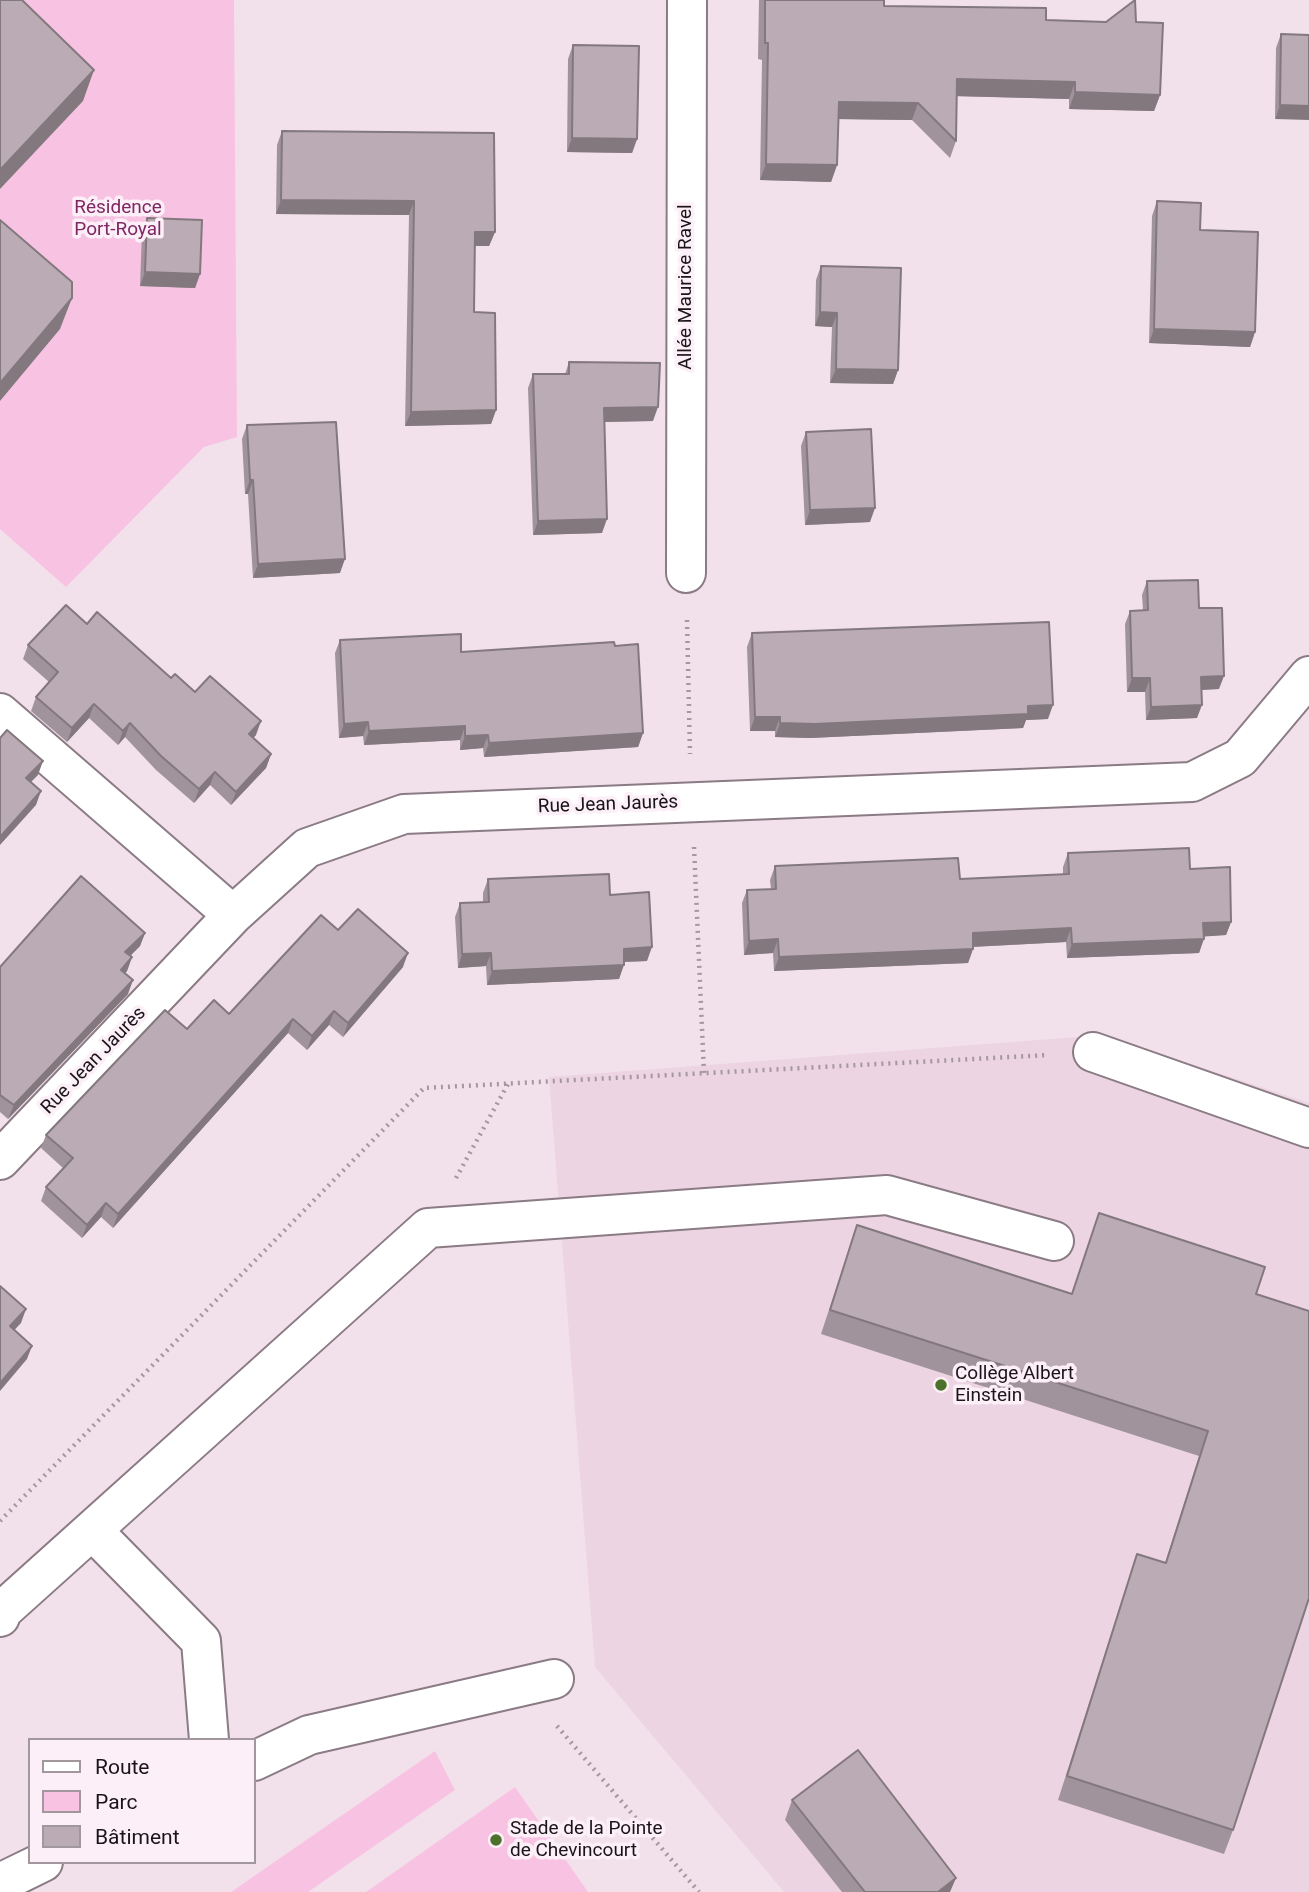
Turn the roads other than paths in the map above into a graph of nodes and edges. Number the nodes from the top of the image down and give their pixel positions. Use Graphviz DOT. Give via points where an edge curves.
graph roads {
  1 [pos="687,0"];
  2 [pos="686,573"];
  3 [pos="1309,676"];
  4 [pos="0,713"];
  5 [pos="233,915"];
  6 [pos="1093,1052"];
  7 [pos="1309,1128"];
  8 [pos="0,1160"];
  9 [pos="1054,1241"];
  10 [pos="92,1530"];
  11 [pos="0,1617"];
  12 [pos="538,1682"];
  13 [pos="209,1738"];
  14 [pos="256,1760"];
  15 [pos="39,1864"];
  16 [pos="0,1883"];
  1 -- 2 [label="street, Allée Maurice Ravel"];
  3 -- 5 [label="street, Rue Jean Jaurès" via="1240,758 1192,782 404,814 307,848"];
  4 -- 5 [label="street"];
  5 -- 8 [label="street, Rue Jean Jaurès"];
  6 -- 7 [label="street"];
  9 -- 10 [label="street" via="887,1195 428,1228"];
  10 -- 11 [label="street"];
  10 -- 13 [label="street" via="201,1641"];
  12 -- 14 [label="street" via="309,1735"];
  15 -- 16 [label="street"];
}
